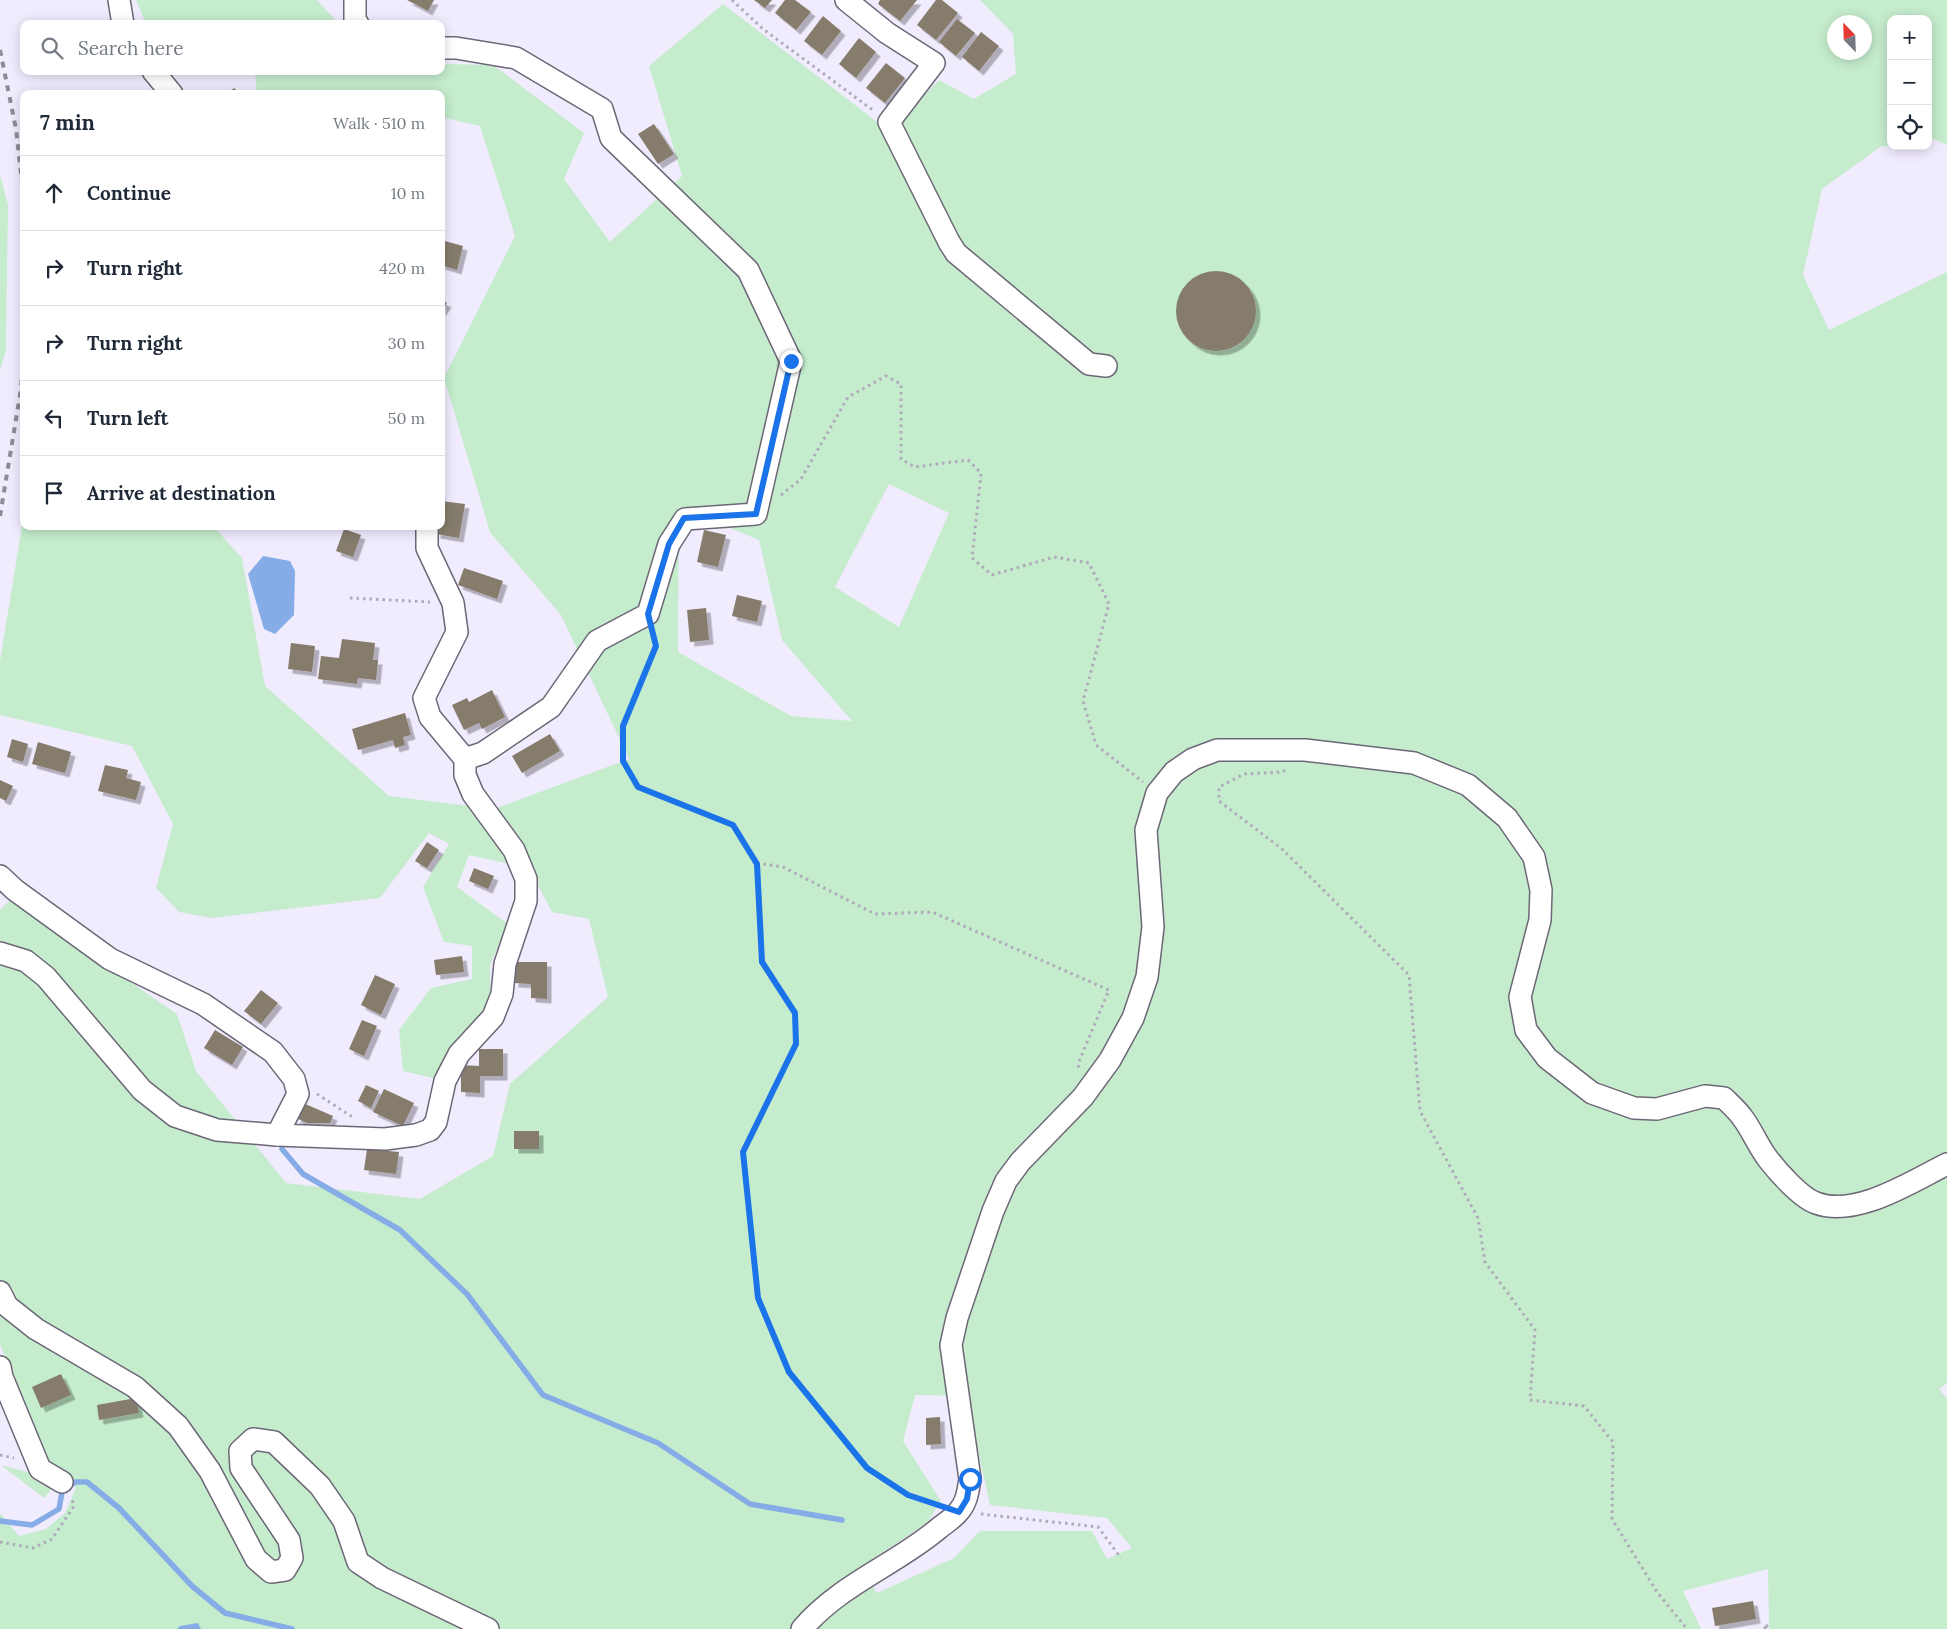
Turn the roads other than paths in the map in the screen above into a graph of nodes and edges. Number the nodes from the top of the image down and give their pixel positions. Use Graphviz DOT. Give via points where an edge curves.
graph roads {
  1 [pos="118,0"];
  2 [pos="355,0"];
  3 [pos="846,0"];
  4 [pos="122,20"];
  5 [pos="355,20"];
  6 [pos="445,48"];
  7 [pos="156,75"];
  8 [pos="169,90"];
  9 [pos="1106,366"];
  10 [pos="427,530"];
  11 [pos="465,759"];
  12 [pos="0,876"];
  13 [pos="0,953"];
  14 [pos="277,1135"];
  15 [pos="1947,1164"];
  16 [pos="0,1292"];
  17 [pos="0,1367"];
  18 [pos="66,1488"];
  19 [pos="488,1629"];
  20 [pos="802,1629"];
  1 -- 4 [label="street"];
  2 -- 5 [label="street"];
  3 -- 9 [label="street" via="887,33 934,63 889,122 948,242 956,253 1089,364"];
  6 -- 11 [label="street" via="516,58 602,109 611,138 748,270 791,361 756,514 684,518 669,544 648,614 597,641 551,707 483,753"];
  7 -- 8 [label="street"];
  10 -- 11 [label="street" via="427,548 453,603 456,632 424,698 430,717"];
  11 -- 14 [label="street" via="465,776 472,794 514,850 526,879 526,901 505,964 502,994 493,1017 460,1054 446,1080 436,1122 430,1130 385,1139"];
  12 -- 14 [label="street" via="110,959 203,1004 273,1052 294,1079 298,1094"];
  13 -- 14 [label="street" via="26,961 46,977 142,1090 175,1116 217,1130"];
  15 -- 20 [label="street" via="1864,1203 1837,1208 1814,1203 1768,1159 1742,1117 1724,1098 1705,1096 1657,1109 1634,1108 1592,1093 1547,1058 1526,1030 1520,996 1540,920 1541,890 1534,857 1507,818 1468,785 1414,762 1305,750 1217,750 1193,759 1174,772 1157,793 1146,830 1152,927 1147,978 1133,1018 1110,1060 1083,1097 1020,1162 1006,1181 957,1318 951,1344 970,1479 967,1499 959,1512 923,1542 843,1591"];
  16 -- 19 [label="street" via="7,1306 36,1329 135,1387 178,1426 210,1471 256,1559 271,1572 285,1570 292,1558 288,1540 241,1468 240,1451 253,1439 274,1442 320,1486 344,1521 358,1562 382,1578"];
  17 -- 18 [label="street" via="40,1469"];
}
